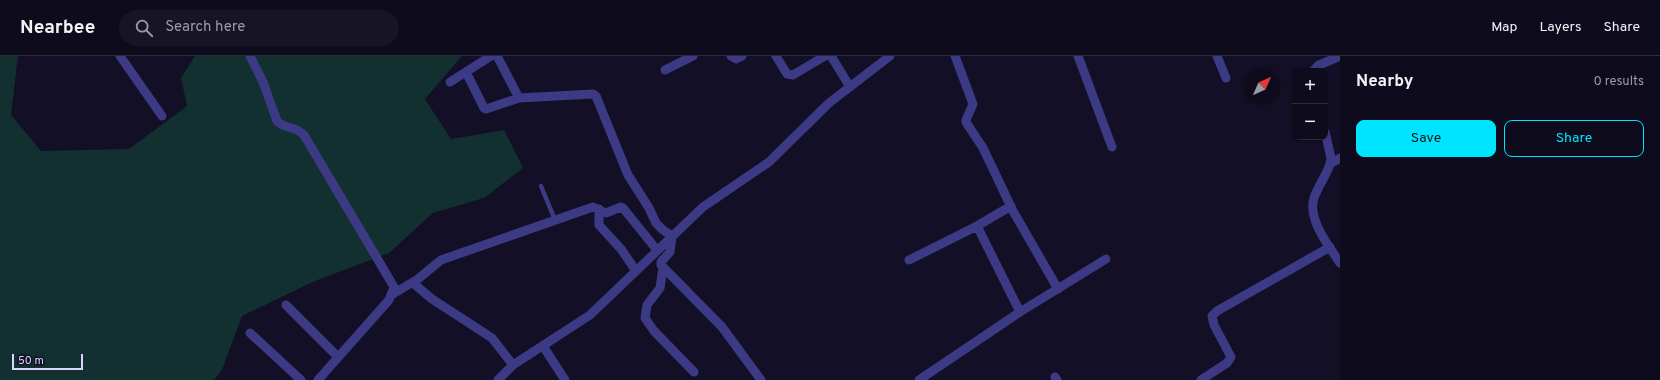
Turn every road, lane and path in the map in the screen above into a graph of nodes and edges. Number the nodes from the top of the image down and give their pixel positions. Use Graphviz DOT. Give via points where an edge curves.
graph roads {
  1 [pos="120,56"];
  2 [pos="250,56"];
  3 [pos="491,56"];
  4 [pos="497,56"];
  5 [pos="693,56"];
  6 [pos="731,56"];
  7 [pos="742,56"];
  8 [pos="776,56"];
  9 [pos="825,56"];
  10 [pos="830,56"];
  11 [pos="888,56"];
  12 [pos="955,56"];
  13 [pos="1078,56"];
  14 [pos="1217,56"];
  15 [pos="1340,56"];
  16 [pos="1316,68"];
  17 [pos="665,70"];
  18 [pos="466,72"];
  19 [pos="1226,78"];
  20 [pos="450,82"];
  21 [pos="850,87"];
  22 [pos="519,98"];
  23 [pos="162,116"];
  24 [pos="1327,140"];
  25 [pos="1112,147"];
  26 [pos="1340,158"];
  27 [pos="1330,164"];
  28 [pos="541,186"];
  29 [pos="1011,206"];
  30 [pos="599,210"];
  31 [pos="555,220"];
  32 [pos="977,226"];
  33 [pos="672,236"];
  34 [pos="1330,247"];
  35 [pos="657,250"];
  36 [pos="1106,259"];
  37 [pos="909,260"];
  38 [pos="1340,263"];
  39 [pos="663,267"];
  40 [pos="636,271"];
  41 [pos="413,283"];
  42 [pos="1058,289"];
  43 [pos="392,294"];
  44 [pos="286,305"];
  45 [pos="1020,312"];
  46 [pos="250,333"];
  47 [pos="543,346"];
  48 [pos="338,357"];
  49 [pos="513,366"];
  50 [pos="694,372"];
  51 [pos="301,380"];
  52 [pos="318,380"];
  53 [pos="498,380"];
  54 [pos="565,380"];
  55 [pos="761,380"];
  56 [pos="918,380"];
  57 [pos="1201,380"];
  1 -- 23 [label="street"];
  2 -- 43 [label="street" via="263,82 277,121 281,125 297,129 304,135 394,287"];
  3 -- 18 [label="street"];
  4 -- 22 [label="street"];
  5 -- 17 [label="street"];
  6 -- 7 [label="street" via="736,59"];
  8 -- 9 [label="street" via="790,76"];
  10 -- 21 [label="street"];
  11 -- 21 [label="street"];
  12 -- 29 [label="street" via="973,104 966,122 983,148"];
  13 -- 25 [label="street"];
  14 -- 19 [label="street"];
  15 -- 16 [label="street"];
  18 -- 20 [label="street"];
  18 -- 22 [label="street" via="486,109"];
  21 -- 33 [label="street" via="828,103 770,162 703,207"];
  22 -- 33 [label="street" via="593,94 596,96 628,175 656,223"];
  24 -- 27 [label="street"];
  26 -- 27 [label="street"];
  27 -- 34 [label="street" via="1314,198 1314,216"];
  28 -- 31 [label="lane"];
  29 -- 32 [label="street"];
  29 -- 42 [label="street"];
  30 -- 31 [label="street" via="591,208"];
  30 -- 35 [label="street" via="608,212 623,208"];
  30 -- 40 [label="street" via="599,225 621,249"];
  31 -- 41 [label="street" via="441,260"];
  32 -- 37 [label="street"];
  32 -- 45 [label="street"];
  33 -- 35 [label="street"];
  33 -- 39 [label="street" via="670,252 661,262"];
  34 -- 38 [label="street"];
  34 -- 57 [label="street" via="1212,316 1230,357 1227,363"];
  35 -- 40 [label="street"];
  36 -- 42 [label="street"];
  39 -- 50 [label="street" via="660,288 647,305 645,318 654,331"];
  39 -- 55 [label="street" via="722,327"];
  40 -- 47 [label="street" via="590,315"];
  41 -- 43 [label="street"];
  41 -- 49 [label="street" via="432,299 492,338"];
  42 -- 45 [label="street"];
  43 -- 48 [label="street"];
  44 -- 48 [label="street"];
  45 -- 56 [label="street"];
  46 -- 51 [label="street"];
  47 -- 49 [label="street"];
  47 -- 54 [label="street"];
  48 -- 52 [label="street"];
  49 -- 53 [label="street"];
}
